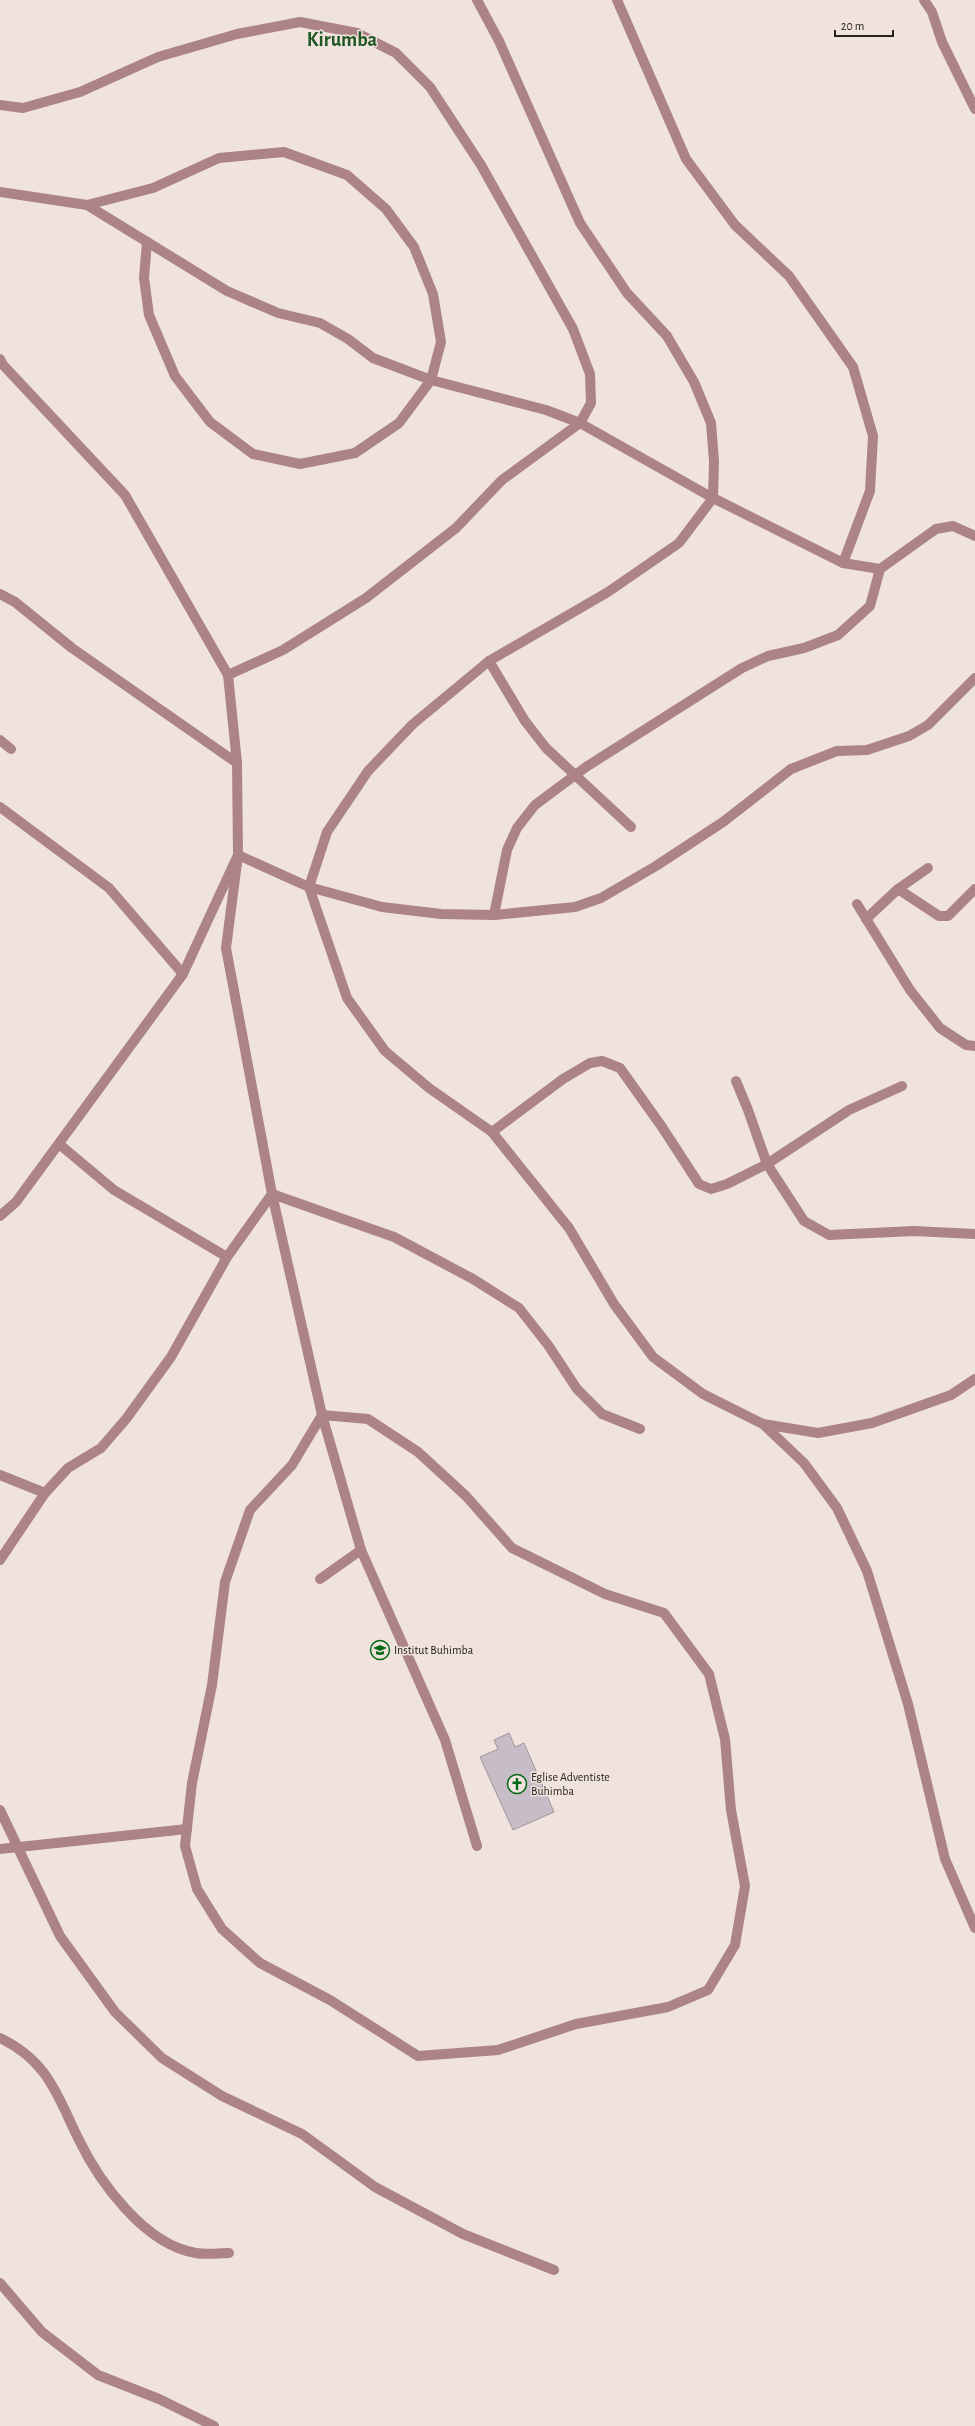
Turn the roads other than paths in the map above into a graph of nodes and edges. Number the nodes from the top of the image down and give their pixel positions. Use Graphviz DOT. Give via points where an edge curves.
graph roads {
  1 [pos="478,0"];
  2 [pos="616,0"];
  3 [pos="924,0"];
  4 [pos="0,105"];
  5 [pos="975,110"];
  6 [pos="0,192"];
  7 [pos="87,205"];
  8 [pos="147,242"];
  9 [pos="0,359"];
  10 [pos="431,380"];
  11 [pos="580,423"];
  12 [pos="713,498"];
  13 [pos="975,536"];
  14 [pos="843,563"];
  15 [pos="880,569"];
  16 [pos="0,594"];
  17 [pos="489,661"];
  18 [pos="228,675"];
  19 [pos="975,678"];
  20 [pos="0,740"];
  21 [pos="11,749"];
  22 [pos="237,763"];
  23 [pos="575,775"];
  24 [pos="0,807"];
  25 [pos="631,827"];
  26 [pos="238,855"];
  27 [pos="928,868"];
  28 [pos="309,887"];
  29 [pos="898,888"];
  30 [pos="975,889"];
  31 [pos="857,904"];
  32 [pos="494,915"];
  33 [pos="866,919"];
  34 [pos="183,974"];
  35 [pos="975,1046"];
  36 [pos="736,1081"];
  37 [pos="902,1086"];
  38 [pos="492,1132"];
  39 [pos="59,1144"];
  40 [pos="767,1164"];
  41 [pos="272,1194"];
  42 [pos="0,1216"];
  43 [pos="975,1234"];
  44 [pos="227,1257"];
  45 [pos="975,1379"];
  46 [pos="322,1415"];
  47 [pos="763,1424"];
  48 [pos="640,1429"];
  49 [pos="0,1475"];
  50 [pos="45,1493"];
  51 [pos="361,1550"];
  52 [pos="0,1559"];
  53 [pos="320,1579"];
  54 [pos="0,1810"];
  55 [pos="187,1829"];
  56 [pos="477,1846"];
  57 [pos="16,1847"];
  58 [pos="0,1849"];
  59 [pos="975,1928"];
  60 [pos="0,2038"];
  61 [pos="229,2253"];
  62 [pos="554,2270"];
  63 [pos="0,2283"];
  64 [pos="214,2426"];
  1 -- 12 [label="street" via="580,223 627,293 667,336 694,382 711,423"];
  2 -- 14 [label="street" via="686,159 735,225 789,276 853,367 873,436 870,491"];
  3 -- 5 [label="street" via="932,12 942,42"];
  4 -- 11 [label="street" via="23,108 80,92 158,57 237,34 300,22 357,33 396,52 430,87 481,165 573,329 590,374 591,403"];
  6 -- 7 [label="street"];
  7 -- 8 [label="street"];
  7 -- 10 [label="street" via="153,188 219,158 284,152 347,175 386,209 414,247 433,294 441,342"];
  8 -- 10 [label="street" via="227,291 278,313 320,324 348,339 373,358"];
  8 -- 10 [label="street" via="144,278 149,315 175,376 210,422 253,454 300,464 355,453 399,423"];
  9 -- 18 [label="street" via="125,495"];
  10 -- 11 [label="street" via="546,410"];
  11 -- 12 [label="street"];
  11 -- 18 [label="street" via="502,480 456,528 366,598 283,650"];
  12 -- 14 [label="street"];
  12 -- 17 [label="street" via="679,543 608,592"];
  13 -- 15 [label="street" via="953,526 936,529"];
  14 -- 15 [label="street"];
  15 -- 23 [label="street" via="870,606 838,635 804,648 768,656 742,668"];
  16 -- 22 [label="street" via="15,602 72,648"];
  17 -- 23 [label="street" via="525,721 542,743"];
  17 -- 28 [label="street" via="413,724 368,771 327,832"];
  18 -- 22 [label="street"];
  19 -- 32 [label="street" via="928,725 909,736 867,750 837,751 791,768 723,822 601,898 575,906"];
  20 -- 21 [label="street"];
  22 -- 26 [label="street"];
  23 -- 25 [label="street"];
  23 -- 32 [label="street" via="535,805 516,828 508,850"];
  24 -- 34 [label="street" via="109,888"];
  26 -- 28 [label="street"];
  26 -- 34 [label="street"];
  26 -- 41 [label="street" via="226,948"];
  27 -- 29 [label="street"];
  28 -- 32 [label="street" via="382,907 440,914"];
  28 -- 38 [label="street" via="347,998 385,1050 429,1088"];
  29 -- 30 [label="street" via="940,916 948,916"];
  29 -- 33 [label="street"];
  31 -- 33 [label="street"];
  33 -- 35 [label="street" via="910,990 940,1028 966,1044"];
  34 -- 39 [label="street"];
  36 -- 40 [label="street"];
  37 -- 40 [label="street" via="849,1110"];
  38 -- 40 [label="street" via="563,1079 590,1063 602,1061 620,1068 699,1184 711,1189"];
  38 -- 47 [label="street" via="569,1228 614,1304 652,1357 703,1394"];
  39 -- 42 [label="street" via="16,1202"];
  39 -- 44 [label="street" via="114,1190"];
  40 -- 43 [label="street" via="804,1221 829,1235 914,1231"];
  41 -- 44 [label="street"];
  41 -- 46 [label="street"];
  41 -- 48 [label="street" via="394,1237 473,1279 519,1308 548,1345 577,1389 602,1414"];
  44 -- 50 [label="street" via="171,1357 126,1419 101,1448 68,1468"];
  45 -- 47 [label="street" via="951,1396 872,1423 818,1433"];
  46 -- 51 [label="street"];
  46 -- 55 [label="street" via="292,1465 250,1510 225,1582 212,1685 192,1783"];
  46 -- 55 [label="street" via="368,1419 418,1452 466,1496 512,1548 606,1594 664,1613 709,1674 725,1739 731,1810 745,1886 735,1945 708,1990 668,2007 576,2024 498,2050 418,2056 330,2000 260,1963 222,1929 197,1889 185,1846"];
  47 -- 59 [label="street" via="804,1463 838,1508 867,1571 908,1704 945,1859"];
  49 -- 50 [label="street"];
  50 -- 52 [label="street"];
  51 -- 53 [label="street"];
  51 -- 56 [label="street" via="445,1740"];
  54 -- 57 [label="street"];
  55 -- 57 [label="street"];
  57 -- 58 [label="street"];
  57 -- 62 [label="street" via="60,1936 115,2012 162,2058 222,2096 302,2134 375,2187 463,2234"];
  60 -- 61 [label="street" via="41,2069 61,2098 78,2139 129,2214 168,2244 196,2253"];
  63 -- 64 [label="street" via="42,2332 98,2375 159,2398"];
}
